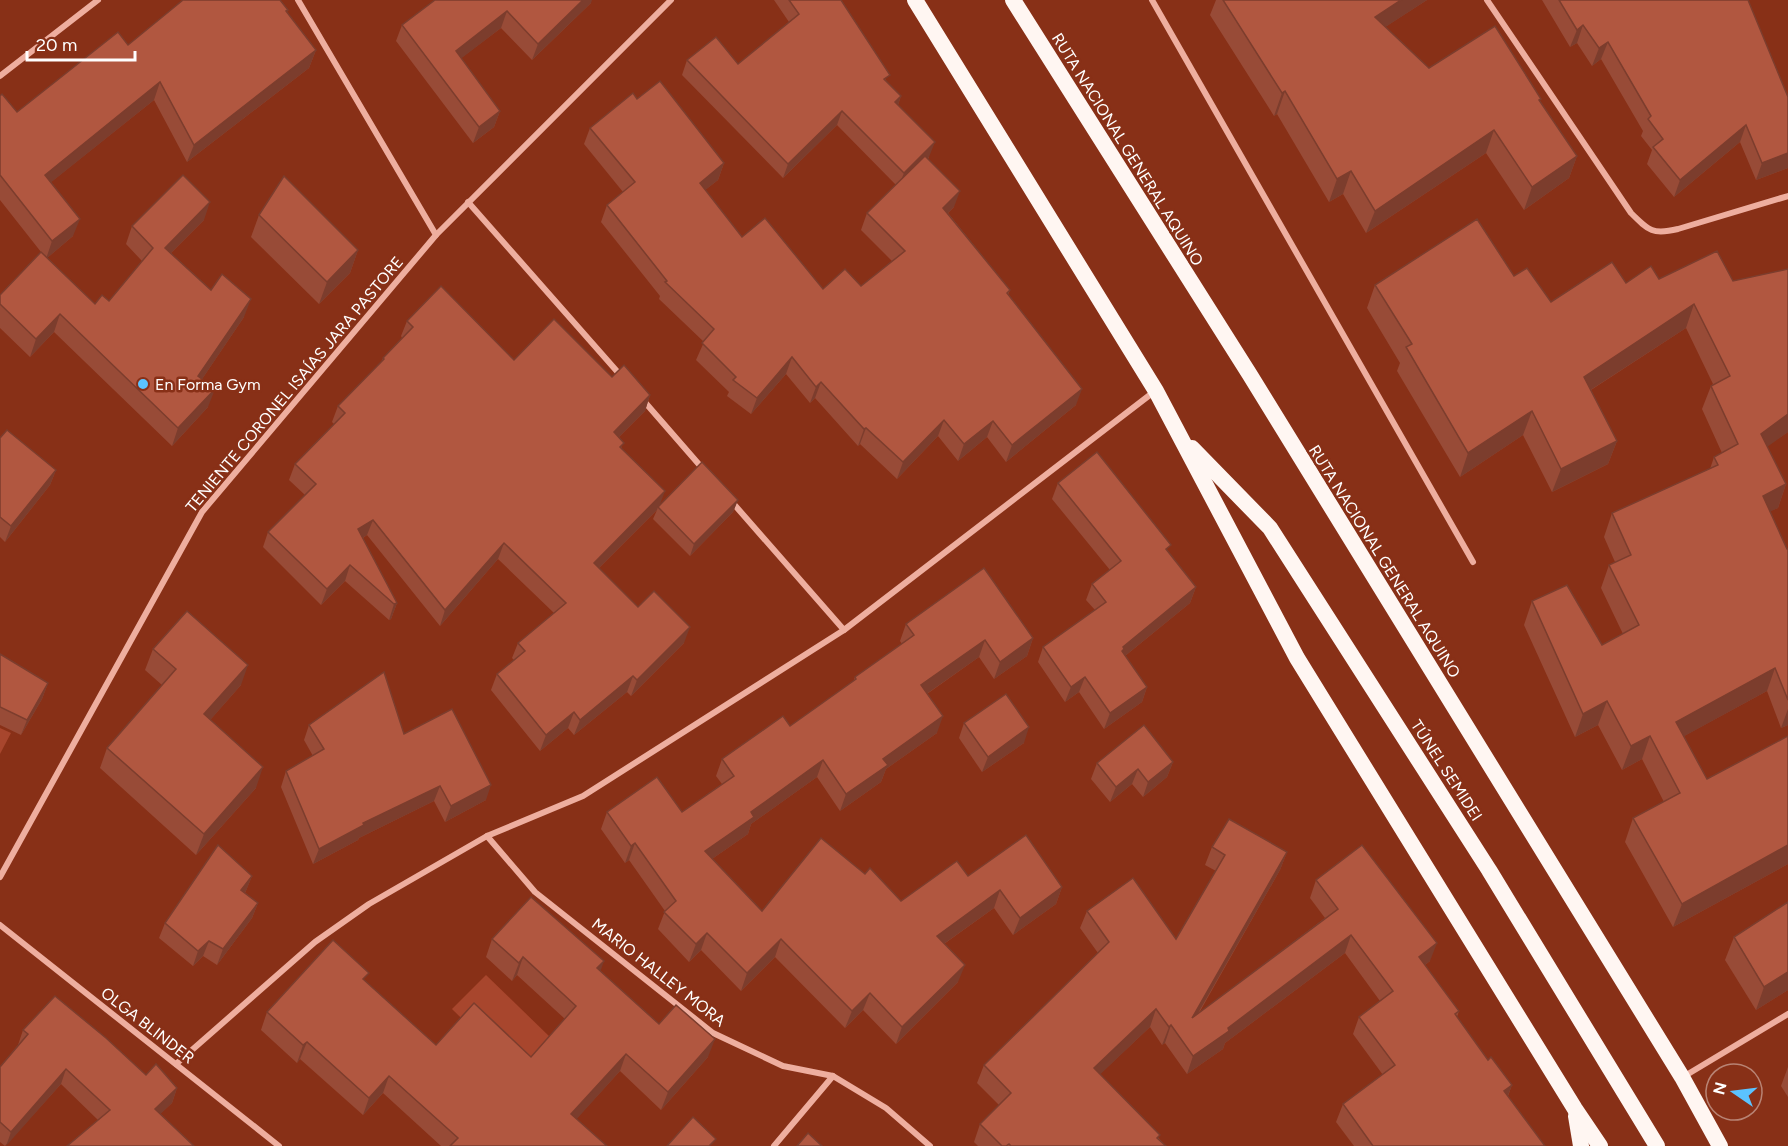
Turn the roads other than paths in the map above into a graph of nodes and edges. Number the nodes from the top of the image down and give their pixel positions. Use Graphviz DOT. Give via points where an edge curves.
graph roads {
  1 [pos="98,0"];
  2 [pos="298,0"];
  3 [pos="671,0"];
  4 [pos="915,0"];
  5 [pos="1013,0"];
  6 [pos="1152,0"];
  7 [pos="1487,0"];
  8 [pos="0,76"];
  9 [pos="1788,196"];
  10 [pos="468,202"];
  11 [pos="436,235"];
  12 [pos="625,380"];
  13 [pos="1156,391"];
  14 [pos="641,398"];
  15 [pos="1179,435"];
  16 [pos="711,478"];
  17 [pos="727,496"];
  18 [pos="1473,562"];
  19 [pos="844,630"];
  20 [pos="487,836"];
  21 [pos="0,878"];
  22 [pos="0,925"];
  23 [pos="1788,1014"];
  24 [pos="176,1064"];
  25 [pos="833,1076"];
  26 [pos="1682,1077"];
  27 [pos="1575,1109"];
  28 [pos="279,1146"];
  29 [pos="774,1146"];
  30 [pos="930,1146"];
  31 [pos="1581,1146"];
  32 [pos="1600,1146"];
  33 [pos="1657,1146"];
  34 [pos="1720,1146"];
  1 -- 8 [label="street"];
  2 -- 11 [label="street"];
  3 -- 10 [label="street, TENIENTE CORONEL ISAÍAS JARA PASTORE"];
  4 -- 13 [label="highway"];
  5 -- 26 [label="highway, RUTA NACIONAL GENERAL AQUINO"];
  6 -- 18 [label="street"];
  7 -- 9 [label="street" via="1631,213 1647,229 1678,230"];
  10 -- 11 [label="street, TENIENTE CORONEL ISAÍAS JARA PASTORE"];
  10 -- 12 [label="street"];
  11 -- 21 [label="street, TENIENTE CORONEL ISAÍAS JARA PASTORE" via="202,512"];
  13 -- 15 [label="highway"];
  13 -- 19 [label="street"];
  14 -- 16 [label="street"];
  15 -- 27 [label="highway" via="1297,658"];
  15 -- 33 [label="highway, TÚNEL SEMIDEI" via="1270,528 1490,870"];
  17 -- 19 [label="street"];
  19 -- 20 [label="street" via="583,796"];
  20 -- 24 [label="street" via="369,904 315,942"];
  20 -- 25 [label="street, MARIO HALLEY MORA" via="535,892 713,1033 783,1066"];
  22 -- 24 [label="street, OLGA BLINDER"];
  23 -- 26 [label="street"];
  24 -- 28 [label="street, OLGA BLINDER"];
  25 -- 29 [label="street"];
  25 -- 30 [label="street, MARIO HALLEY MORA" via="886,1108"];
  26 -- 34 [label="highway, RUTA NACIONAL GENERAL AQUINO"];
  27 -- 31 [label="highway"];
  27 -- 32 [label="highway"];
}
